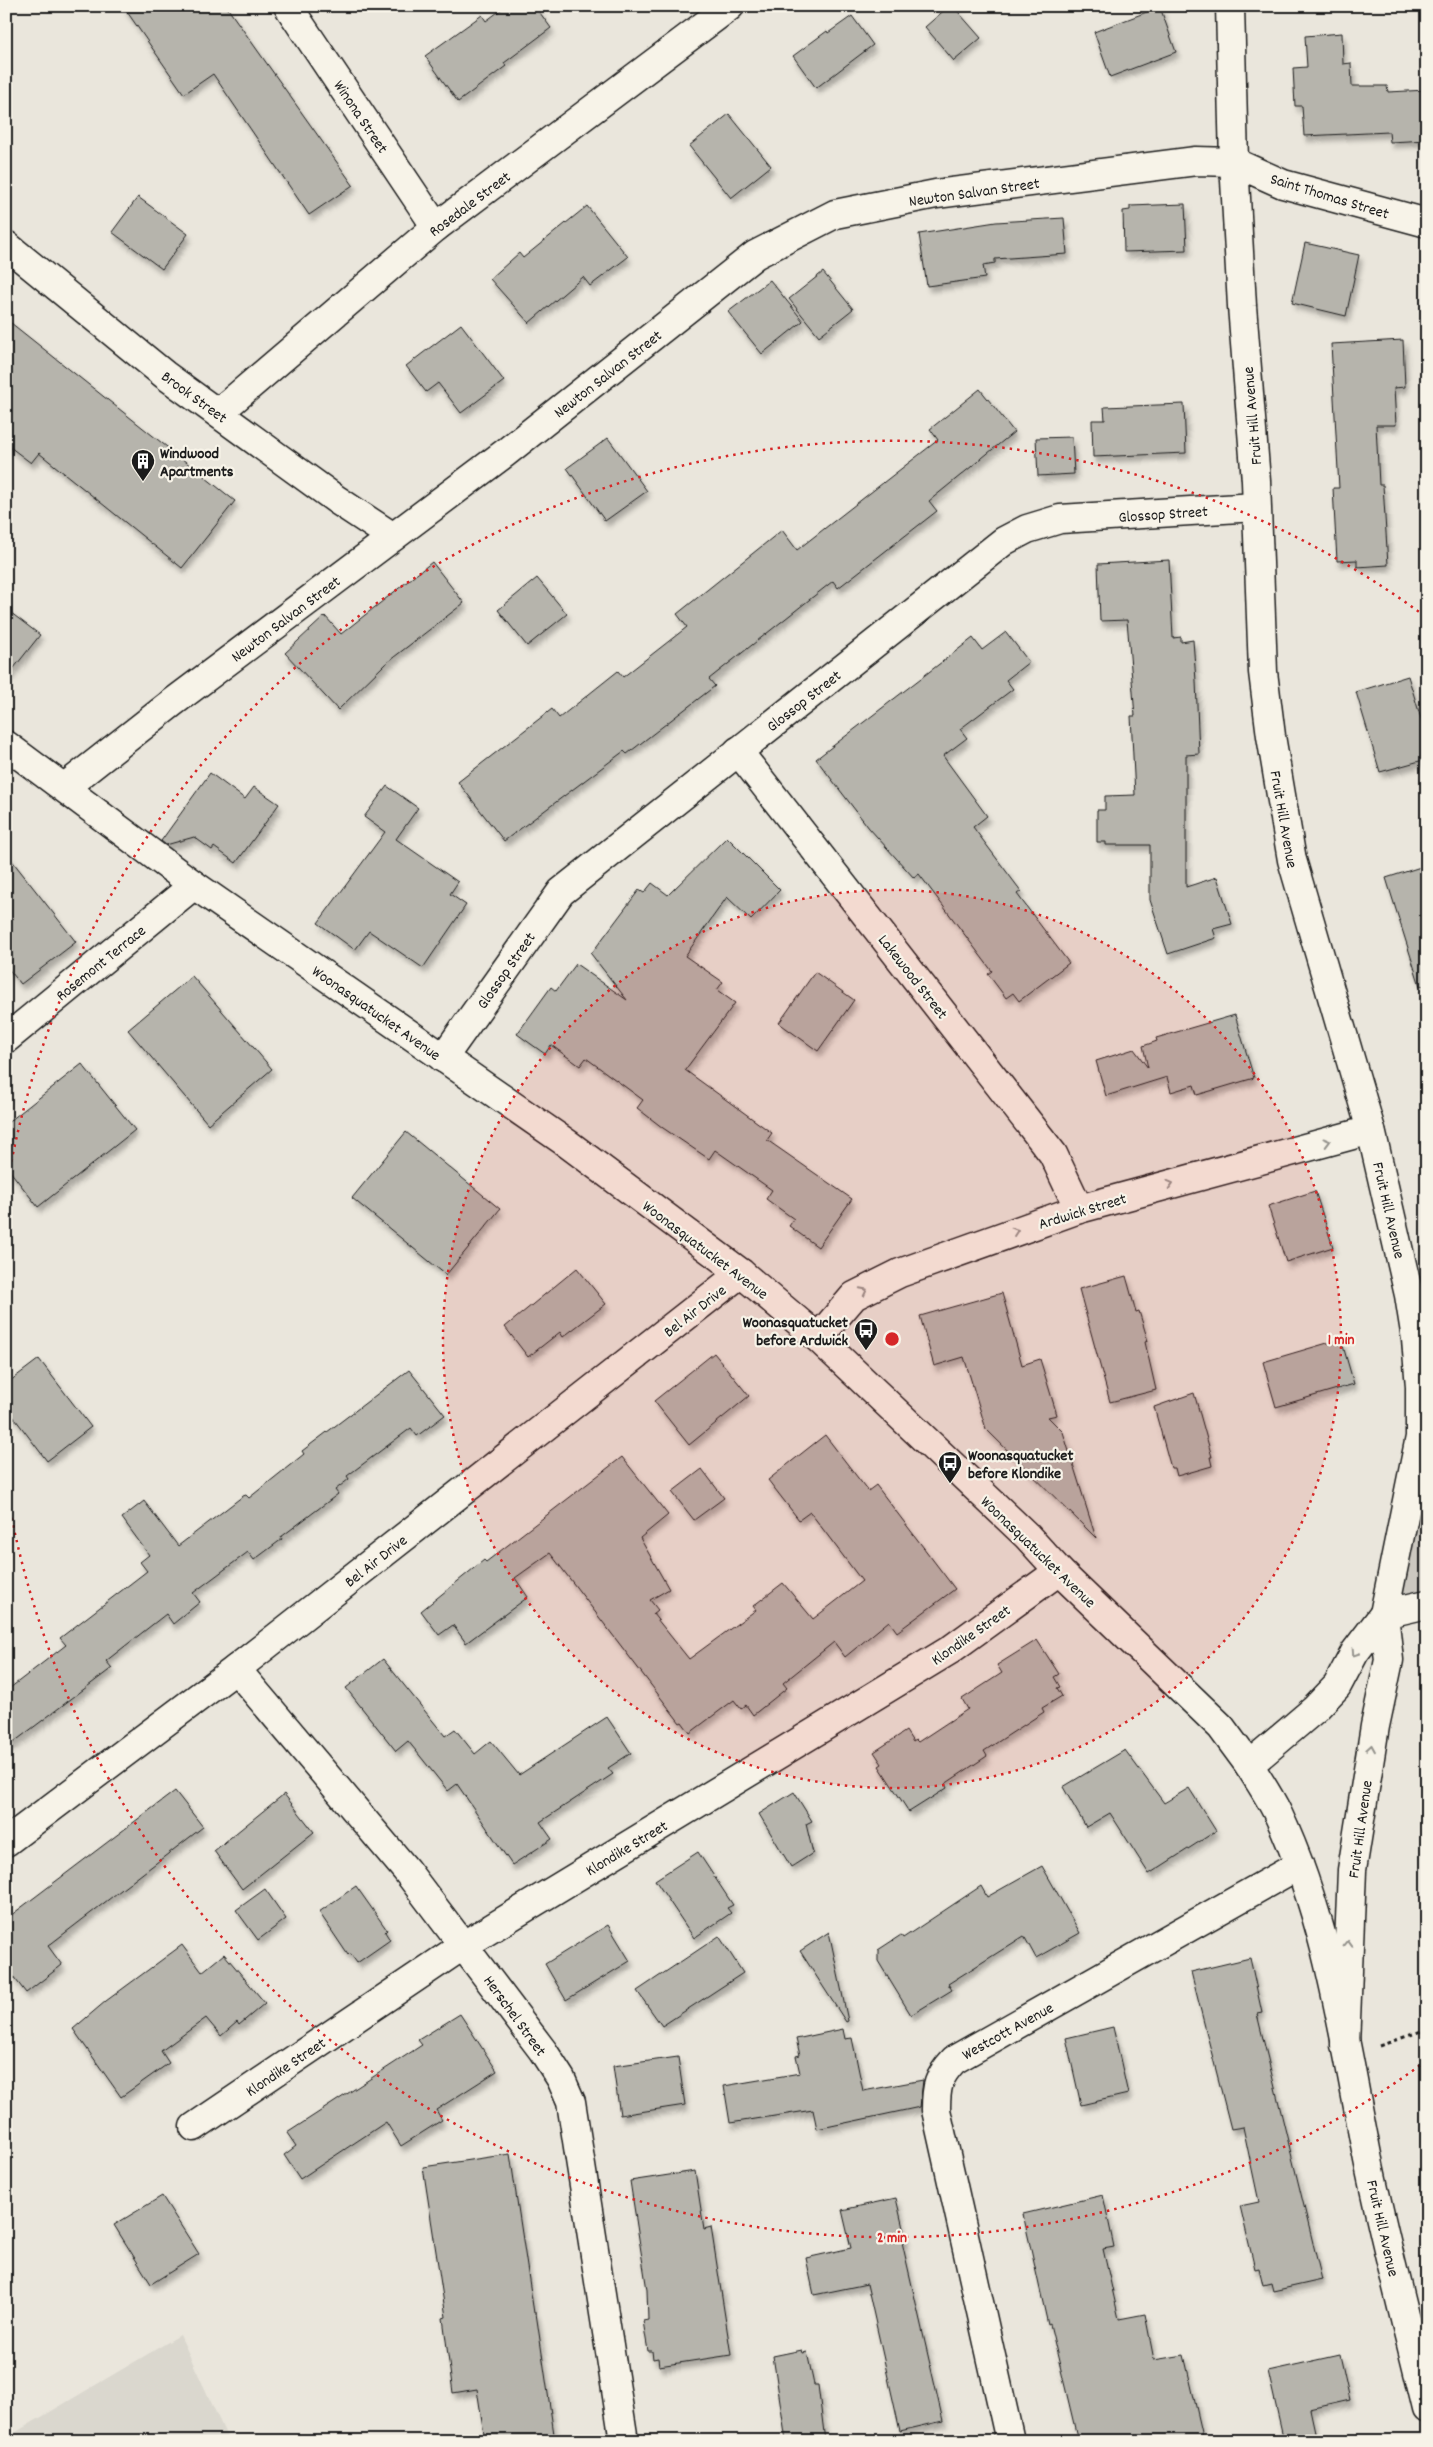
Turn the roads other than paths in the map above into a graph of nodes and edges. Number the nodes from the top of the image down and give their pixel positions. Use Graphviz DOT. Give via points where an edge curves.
graph roads {
  1 [pos="288,6"];
  2 [pos="730,6"];
  3 [pos="1230,6"];
  4 [pos="1234,162"];
  5 [pos="1427,223"];
  6 [pos="436,227"];
  7 [pos="6,245"];
  8 [pos="218,413"];
  9 [pos="1256,507"];
  10 [pos="393,537"];
  11 [pos="6,745"];
  12 [pos="738,751"];
  13 [pos="65,787"];
  14 [pos="194,885"];
  15 [pos="6,1039"];
  16 [pos="443,1058"];
  17 [pos="1371,1130"];
  18 [pos="1079,1209"];
  19 [pos="741,1274"];
  20 [pos="818,1338"];
  21 [pos="1059,1571"];
  22 [pos="1427,1604"];
  23 [pos="1384,1614"];
  24 [pos="236,1668"];
  25 [pos="1249,1765"];
  26 [pos="6,1842"];
  27 [pos="1299,1865"];
  28 [pos="464,1945"];
  29 [pos="1346,2051"];
  30 [pos="194,2127"];
  31 [pos="1427,2410"];
  32 [pos="624,2441"];
  33 [pos="1010,2441"];
  1 -- 6 [label="street, Winona Street"];
  2 -- 6 [label="street, Rosedale Street"];
  3 -- 4 [label="street, Fruit Hill Avenue"];
  4 -- 5 [label="street, Saint Thomas Street" via="1283,184"];
  4 -- 9 [label="street, Fruit Hill Avenue"];
  4 -- 10 [label="street, Newton Salvan Street" via="1188,161 936,194 835,214 755,255"];
  6 -- 8 [label="street, Rosedale Street"];
  7 -- 8 [label="street, Brook Street" via="165,375"];
  8 -- 10 [label="street, Brook Street"];
  9 -- 12 [label="street, Glossop Street" via="1060,520 1020,533 1004,541"];
  9 -- 17 [label="street, Fruit Hill Avenue" via="1263,672 1292,860"];
  10 -- 13 [label="street, Newton Salvan Street"];
  11 -- 13 [label="street, Woonasquatucket Avenue"];
  12 -- 16 [label="street, Glossop Street" via="561,892"];
  12 -- 18 [label="street, Lakewood Street" via="1053,1154"];
  13 -- 14 [label="street, Woonasquatucket Avenue"];
  14 -- 15 [label="street, Rosemont Terrace"];
  14 -- 16 [label="street, Woonasquatucket Avenue"];
  16 -- 19 [label="street, Woonasquatucket Avenue" via="568,1144"];
  18 -- 17 [label="street, Ardwick Street, one-way"];
  17 -- 23 [label="street, Fruit Hill Avenue" via="1409,1295 1420,1388 1420,1437"];
  20 -- 18 [label="street, Ardwick Street, one-way" via="854,1296 892,1277"];
  19 -- 20 [label="street, Woonasquatucket Avenue"];
  19 -- 24 [label="street, Bel Air Drive"];
  20 -- 21 [label="street, Woonasquatucket Avenue" via="1027,1536"];
  21 -- 25 [label="street, Woonasquatucket Avenue" via="1215,1721"];
  21 -- 28 [label="street, Klondike Street" via="950,1650"];
  22 -- 23 [label="street"];
  23 -- 25 [label="street, Fruit Hill Avenue, one-way" via="1354,1652 1337,1686"];
  29 -- 23 [label="street, Fruit Hill Avenue, one-way" via="1352,1870 1388,1660"];
  24 -- 26 [label="street, Bel Air Drive"];
  24 -- 28 [label="street, Herschel Street" via="406,1870"];
  25 -- 27 [label="street, Woonasquatucket Avenue" via="1278,1812"];
  27 -- 29 [label="street, Fruit Hill Avenue" via="1317,1920"];
  27 -- 33 [label="street, Westcott Avenue" via="954,2060 944,2072 936,2088 936,2110"];
  28 -- 30 [label="street, Klondike Street"];
  28 -- 32 [label="street, Herschel Street" via="543,2051 561,2078 571,2102"];
  29 -- 31 [label="street, Fruit Hill Avenue"];
}
